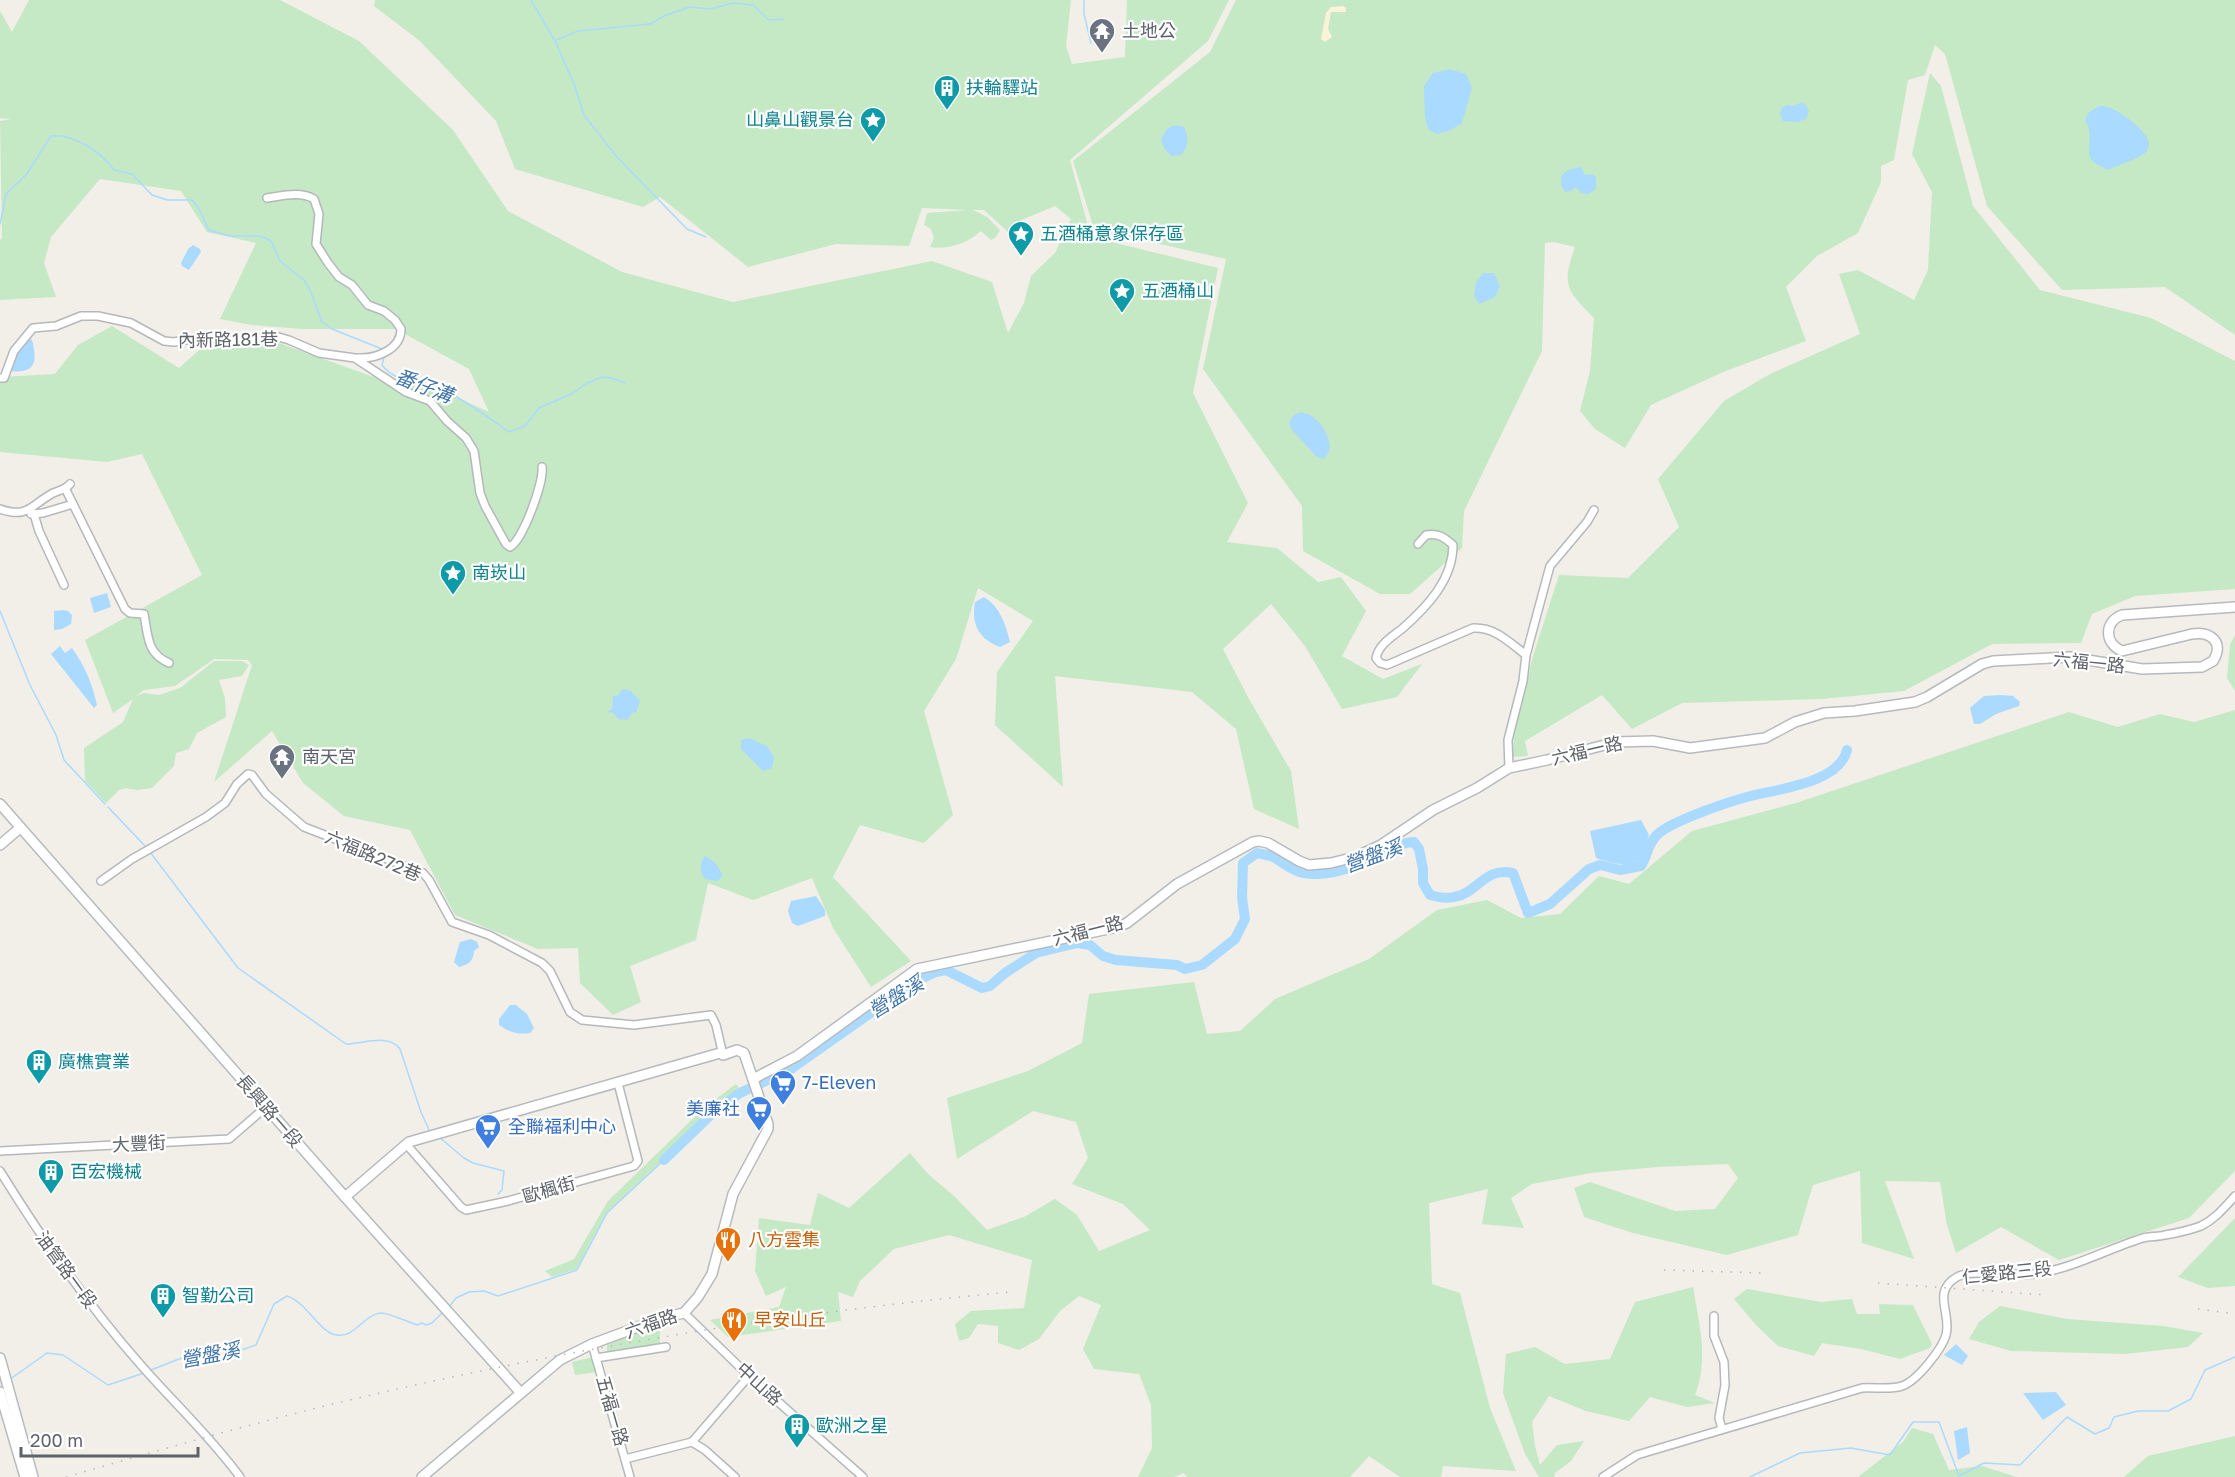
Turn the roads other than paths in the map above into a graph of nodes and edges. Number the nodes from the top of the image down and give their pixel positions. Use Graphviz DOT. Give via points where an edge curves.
graph roads {
  1 [pos="267,198"];
  2 [pos="355,358"];
  3 [pos="0,378"];
  4 [pos="542,467"];
  5 [pos="73,504"];
  6 [pos="0,508"];
  7 [pos="1594,510"];
  8 [pos="26,511"];
  9 [pos="34,514"];
  10 [pos="1418,544"];
  11 [pos="64,585"];
  12 [pos="2235,607"];
  13 [pos="1526,655"];
  14 [pos="169,663"];
  15 [pos="1509,768"];
  16 [pos="0,804"];
  17 [pos="20,828"];
  18 [pos="0,845"];
  19 [pos="101,881"];
  20 [pos="723,1055"];
  21 [pos="753,1079"];
  22 [pos="618,1083"];
  23 [pos="266,1107"];
  24 [pos="406,1144"];
  25 [pos="0,1151"];
  26 [pos="0,1172"];
  27 [pos="2235,1196"];
  28 [pos="345,1197"];
  29 [pos="684,1313"];
  30 [pos="1714,1316"];
  31 [pos="592,1344"];
  32 [pos="666,1347"];
  33 [pos="0,1358"];
  34 [pos="597,1358"];
  35 [pos="749,1376"];
  36 [pos="520,1392"];
  37 [pos="4,1395"];
  38 [pos="1722,1429"];
  39 [pos="692,1442"];
  40 [pos="625,1459"];
  41 [pos="25,1477"];
  42 [pos="33,1477"];
  43 [pos="240,1477"];
  44 [pos="422,1477"];
  45 [pos="630,1477"];
  46 [pos="735,1477"];
  47 [pos="863,1477"];
  48 [pos="1603,1477"];
  1 -- 2 [label="street" via="295,195 314,200 319,214 316,244 328,263 368,305 384,311 401,329 400,337 388,351 370,359"];
  2 -- 3 [label="street, 內新路181巷" via="319,353 275,336 164,341 131,323 81,316 56,326 33,328 14,351 4,378"];
  2 -- 4 [label="street, 內新路181巷" via="406,393 430,401 471,446 485,506 510,547 519,538 536,503"];
  5 -- 8 [label="street" via="68,487"];
  5 -- 9 [label="street"];
  5 -- 14 [label="street" via="125,609 144,614 152,650 157,658"];
  6 -- 8 [label="street" via="12,513"];
  7 -- 13 [label="street" via="1550,566"];
  8 -- 9 [label="street"];
  9 -- 11 [label="street"];
  10 -- 13 [label="street" via="1426,535 1443,537 1453,545 1453,561 1431,600 1378,649 1376,658 1380,663 1388,664 1473,628 1486,627"];
  12 -- 15 [label="street, 六福一路" via="2122,615 2110,623 2111,641 2122,651 2202,632 2209,634 2217,651 2213,661 2202,667 2142,669 2070,657 1993,661 1915,702 1824,713 1795,722 1765,738 1690,748 1653,741 1616,742"];
  13 -- 15 [label="street" via="1508,740"];
  15 -- 21 [label="street, 六福一路" via="1355,857 1309,865 1259,840 1178,884 1118,927 917,969 797,1056"];
  16 -- 17 [label="street, 長興路一段"];
  17 -- 18 [label="street"];
  17 -- 23 [label="street, 長興路一段"];
  19 -- 20 [label="street, 六福路272巷" via="206,817 225,803 237,784 252,775 266,794 304,827 423,873 452,922 489,935 542,963 570,1012 582,1020 634,1025 711,1015"];
  20 -- 21 [label="street" via="737,1050 744,1053"];
  20 -- 22 [label="street"];
  21 -- 29 [label="street, 六福路" via="768,1129 733,1194 712,1274"];
  22 -- 24 [label="street"];
  22 -- 24 [label="street, 歐楓街" via="638,1161 634,1166 466,1210"];
  23 -- 25 [label="street, 大豐街" via="223,1140"];
  23 -- 28 [label="street, 長興路一段"];
  24 -- 28 [label="street"];
  26 -- 43 [label="street, 油管路一段" via="91,1307 153,1380 216,1444"];
  27 -- 38 [label="street, 仁愛路三段" via="2216,1217 2200,1226 2146,1237 2060,1268 2035,1274 1960,1275 1949,1282 1943,1297 1947,1322 1940,1349 1910,1382 1900,1387 1862,1388"];
  28 -- 36 [label="street, 長興路一段"];
  29 -- 31 [label="street, 六福路"];
  29 -- 35 [label="street, 中山路"];
  30 -- 38 [label="street" via="1714,1336 1724,1362 1725,1385 1719,1418"];
  31 -- 34 [label="street, 五福一路"];
  31 -- 36 [label="street, 六福路" via="560,1360"];
  32 -- 34 [label="street"];
  33 -- 37 [label="street" via="6,1380"];
  34 -- 40 [label="street, 五福一路"];
  35 -- 39 [label="street"];
  35 -- 47 [label="street, 中山路"];
  36 -- 44 [label="street, 六福路"];
  37 -- 41 [label="street"];
  37 -- 42 [label="street"];
  38 -- 48 [label="street, 仁愛路三段" via="1637,1455"];
  39 -- 40 [label="street"];
  39 -- 46 [label="street"];
  40 -- 45 [label="street, 五福一路"];
}
